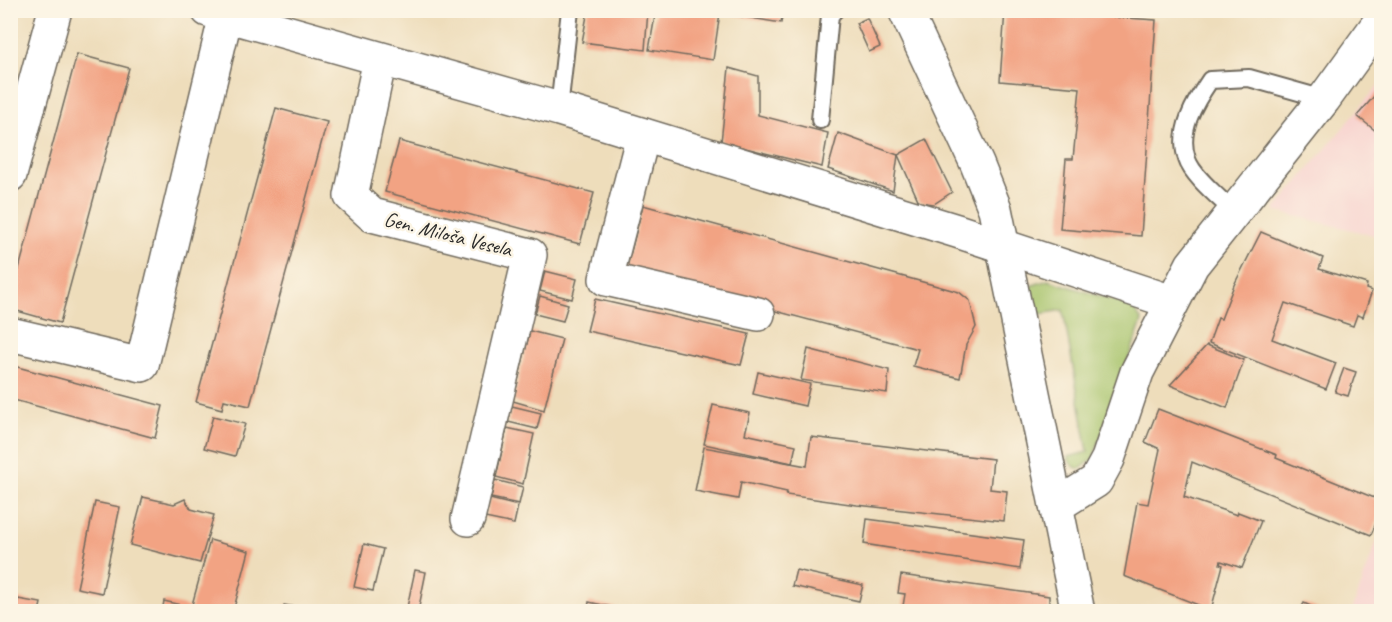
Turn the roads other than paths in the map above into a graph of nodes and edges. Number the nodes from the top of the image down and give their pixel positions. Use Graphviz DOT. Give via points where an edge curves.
graph roads {
  1 [pos="55,10"];
  2 [pos="570,10"];
  3 [pos="835,10"];
  4 [pos="905,10"];
  5 [pos="217,13"];
  6 [pos="1382,19"];
  7 [pos="380,59"];
  8 [pos="1324,99"];
  9 [pos="559,109"];
  10 [pos="18,116"];
  11 [pos="820,120"];
  12 [pos="643,135"];
  13 [pos="10,175"];
  14 [pos="1234,212"];
  15 [pos="1003,247"];
  16 [pos="1172,302"];
  17 [pos="758,314"];
  18 [pos="10,334"];
  19 [pos="1056,506"];
  20 [pos="468,519"];
  21 [pos="1078,612"];
  1 -- 10 [label="street"];
  2 -- 9 [label="lane"];
  3 -- 11 [label="lane" via="830,15"];
  4 -- 15 [label="street" via="977,164 995,209"];
  5 -- 7 [label="street"];
  5 -- 18 [label="street" via="142,365"];
  6 -- 8 [label="street"];
  7 -- 9 [label="street"];
  7 -- 20 [label="street, Gen. Miloša Vesela" via="351,196 372,215 530,255"];
  8 -- 14 [label="street"];
  8 -- 14 [label="lane" via="1249,78 1210,80 1193,104 1185,132 1186,159"];
  9 -- 12 [label="street"];
  10 -- 13 [label="street"];
  12 -- 15 [label="street"];
  12 -- 17 [label="street" via="606,279"];
  14 -- 16 [label="street" via="1192,265"];
  15 -- 16 [label="street"];
  15 -- 19 [label="street"];
  16 -- 19 [label="street" via="1137,372 1108,459 1096,481"];
  19 -- 21 [label="street"];
}
